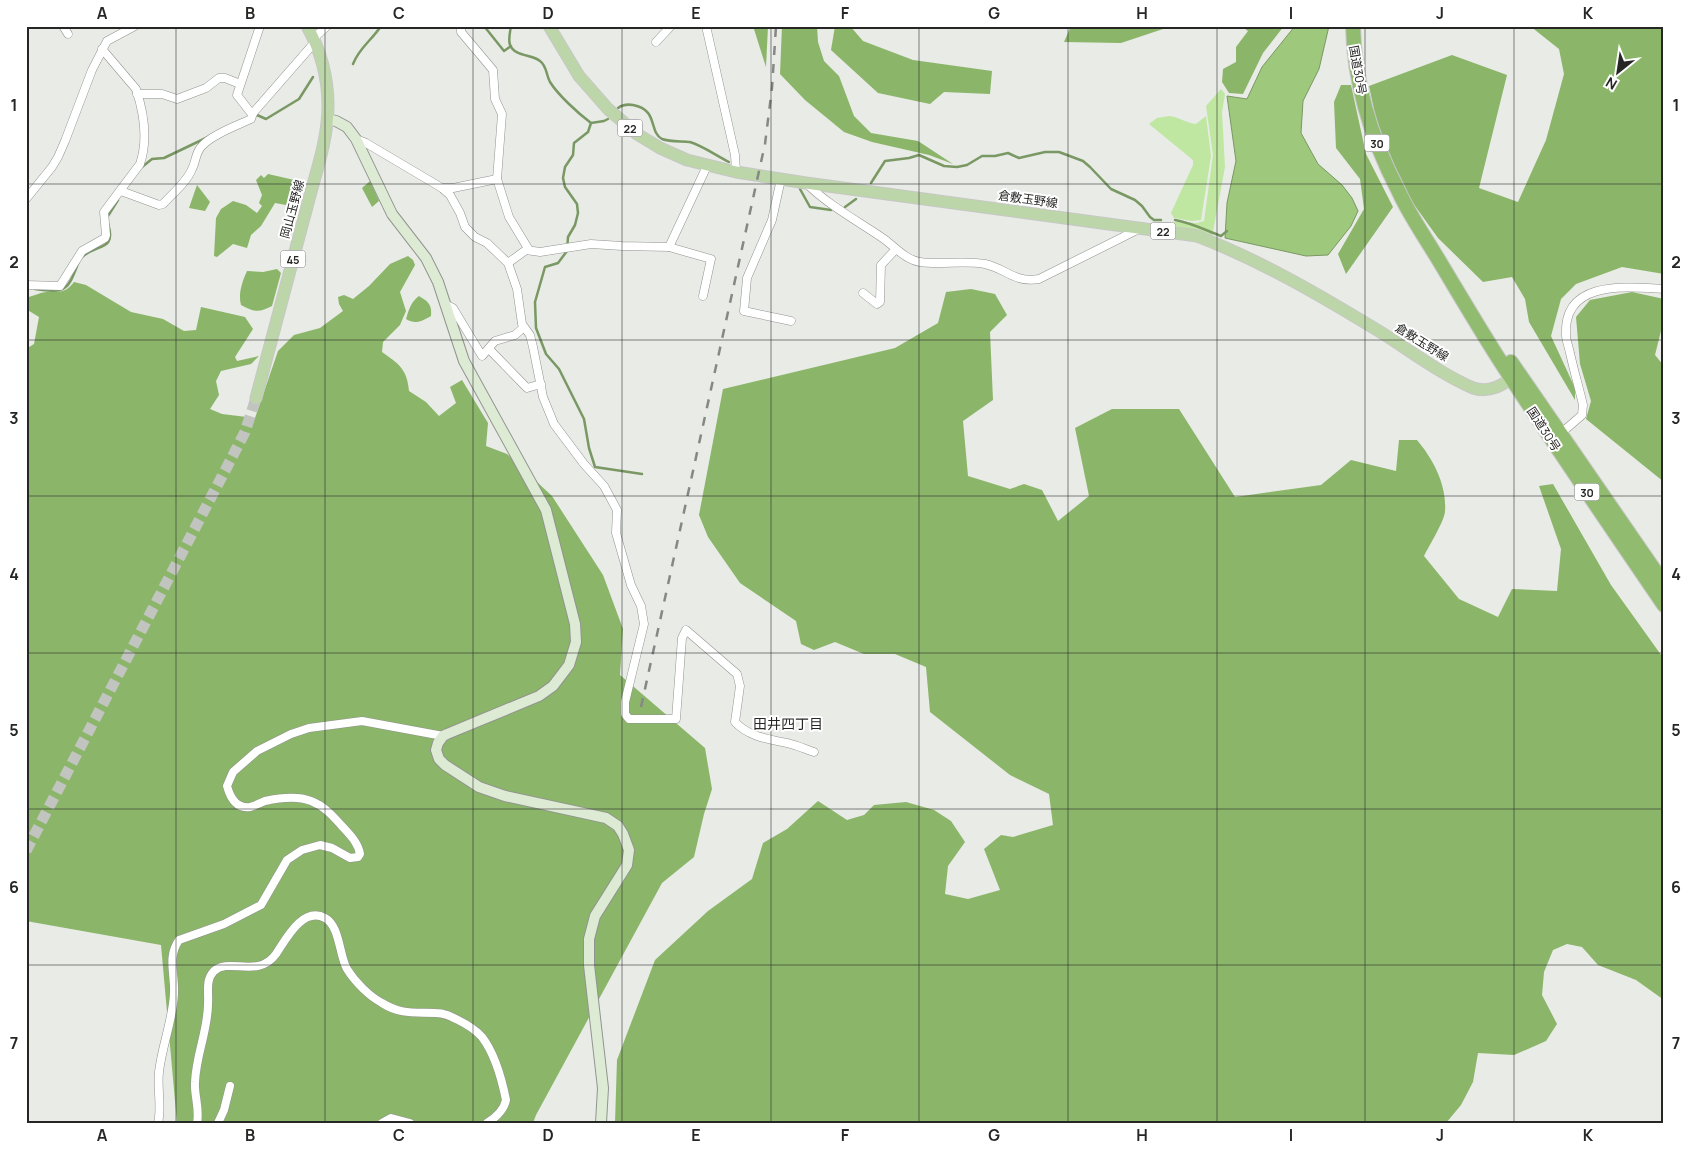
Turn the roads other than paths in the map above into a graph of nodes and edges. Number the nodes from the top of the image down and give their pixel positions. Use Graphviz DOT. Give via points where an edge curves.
graph roads {
  1 [pos="63,26"];
  2 [pos="135,26"];
  3 [pos="260,26"];
  4 [pos="307,26"];
  5 [pos="327,26"];
  6 [pos="461,26"];
  7 [pos="549,26"];
  8 [pos="671,26"];
  9 [pos="706,26"];
  10 [pos="1353,26"];
  11 [pos="68,34"];
  12 [pos="315,40"];
  13 [pos="656,42"];
  14 [pos="102,49"];
  15 [pos="240,84"];
  16 [pos="137,94"];
  17 [pos="253,115"];
  18 [pos="327,119"];
  19 [pos="356,139"];
  20 [pos="707,166"];
  21 [pos="736,172"];
  22 [pos="497,179"];
  23 [pos="781,179"];
  24 [pos="806,183"];
  25 [pos="442,188"];
  26 [pos="122,192"];
  27 [pos="26,198"];
  28 [pos="1141,228"];
  29 [pos="669,247"];
  30 [pos="896,249"];
  31 [pos="529,250"];
  32 [pos="508,263"];
  33 [pos="26,285"];
  34 [pos="1664,289"];
  35 [pos="863,293"];
  36 [pos="703,296"];
  37 [pos="445,304"];
  38 [pos="791,322"];
  39 [pos="524,327"];
  40 [pos="489,349"];
  41 [pos="1516,376"];
  42 [pos="541,384"];
  43 [pos="256,398"];
  44 [pos="1556,436"];
  45 [pos="1664,584"];
  46 [pos="1664,605"];
  47 [pos="443,736"];
  48 [pos="814,752"];
  49 [pos="230,1086"];
  50 [pos="158,1123"];
  51 [pos="197,1123"];
  52 [pos="218,1123"];
  53 [pos="382,1123"];
  54 [pos="410,1123"];
  55 [pos="487,1123"];
  56 [pos="601,1123"];
  1 -- 11 [label="street"];
  2 -- 14 [label="street" via="113,34"];
  3 -- 15 [label="street"];
  4 -- 12 [label="main road, 岡山玉野線 / 45"];
  5 -- 12 [label="street"];
  6 -- 22 [label="street" via="462,32 493,70 495,99 502,114"];
  7 -- 20 [label="main road, 倉敷玉野線 / 22" via="579,76 608,109 637,134 660,148"];
  8 -- 13 [label="street"];
  9 -- 21 [label="street" via="735,154"];
  10 -- 41 [label="highway, 国道30号 / 30" via="1363,99 1399,194 1477,325"];
  12 -- 17 [label="street"];
  12 -- 18 [label="main road, 岡山玉野線 / 45" via="325,78"];
  14 -- 16 [label="street"];
  14 -- 27 [label="street" via="58,157"];
  15 -- 16 [label="street" via="219,78 206,88 177,99 162,94"];
  15 -- 17 [label="street" via="237,95"];
  16 -- 26 [label="street" via="143,118 143,156"];
  17 -- 26 [label="street" via="207,141 196,155 187,178 161,205"];
  18 -- 19 [label="street" via="347,127"];
  18 -- 43 [label="main road, 岡山玉野線 / 45"];
  19 -- 25 [label="street"];
  19 -- 37 [label="street" via="392,214 429,264"];
  20 -- 21 [label="main road, 倉敷玉野線 / 22"];
  20 -- 29 [label="street"];
  21 -- 23 [label="main road, 倉敷玉野線 / 22"];
  22 -- 25 [label="street"];
  22 -- 31 [label="street" via="509,217"];
  23 -- 24 [label="main road, 倉敷玉野線 / 22"];
  23 -- 38 [label="street" via="772,220 747,278 744,311"];
  24 -- 28 [label="main road, 倉敷玉野線 / 22"];
  24 -- 30 [label="street"];
  25 -- 32 [label="street" via="450,195 465,227"];
  26 -- 33 [label="street" via="104,212 105,238 82,251 62,283 56,287"];
  28 -- 30 [label="street" via="1039,279 1028,280 979,263 918,262"];
  28 -- 41 [label="main road, 倉敷玉野線 / 22" via="1197,236 1287,278 1480,391 1500,386"];
  29 -- 31 [label="street" via="591,244 540,252"];
  29 -- 36 [label="street" via="711,259"];
  30 -- 35 [label="street" via="881,265 880,302 877,304"];
  31 -- 32 [label="street"];
  32 -- 39 [label="street"];
  34 -- 44 [label="street" via="1601,289 1588,293 1572,308 1566,335 1584,405 1582,415"];
  37 -- 40 [label="street" via="453,308 482,356"];
  37 -- 47 [label="street" via="464,361 546,510 575,624 576,642 569,665 539,696"];
  39 -- 40 [label="street" via="515,335 495,341"];
  39 -- 42 [label="street" via="530,335"];
  40 -- 42 [label="street" via="527,388"];
  41 -- 44 [label="highway, 国道30号 / 30"];
  42 -- 48 [label="street" via="554,424 604,486 617,510 616,533 644,624 625,714 629,719 676,719 682,638 686,630 737,674 740,686 735,722 740,728 768,740"];
  44 -- 45 [label="highway, 国道30号 / 30"];
  44 -- 46 [label="highway, 国道30号 / 30"];
  47 -- 50 [label="street" via="362,721 309,728 257,751 233,772 227,786 230,798 236,804 250,807 294,798 311,801 328,811 354,840 360,854 350,858 320,845 302,850 287,860 261,904 224,924 179,940 171,956 172,1016 159,1073"];
  47 -- 56 [label="street" via="436,750 439,759 466,779 490,792 606,818 618,826 627,842 627,865 596,916 589,939 603,1088"];
  49 -- 52 [label="street"];
  51 -- 55 [label="street" via="196,1066 207,1024 208,981 221,967 263,965 273,958 305,917 312,915 321,916 334,926 346,968 380,1002 396,1011 446,1014 467,1024 482,1037 498,1067 506,1100 500,1112"];
  53 -- 54 [label="street" via="391,1118"];
}
